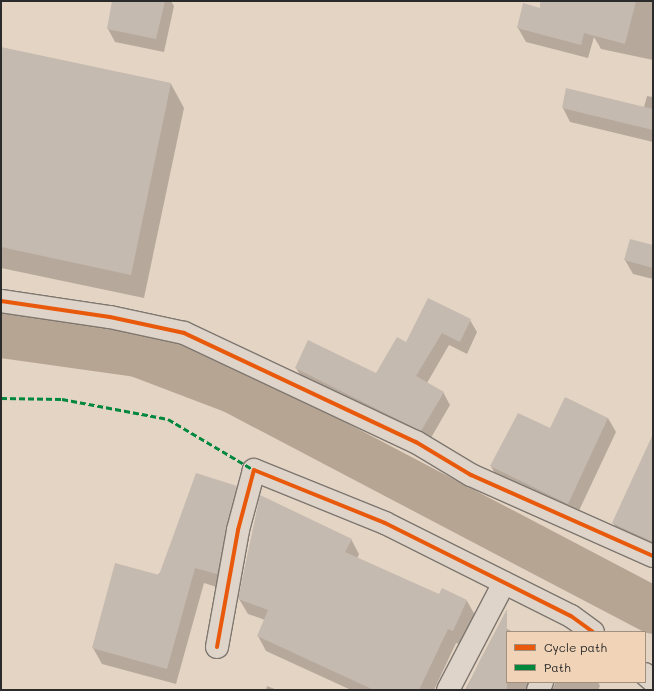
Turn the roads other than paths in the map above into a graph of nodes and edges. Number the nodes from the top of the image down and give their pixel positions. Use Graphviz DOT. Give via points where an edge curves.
graph roads {
  1 [pos="1,301"];
  2 [pos="653,556"];
  3 [pos="504,583"];
  4 [pos="568,624"];
  5 [pos="590,631"];
  6 [pos="217,647"];
  7 [pos="448,690"];
  1 -- 2 [label="street" via="110,317 184,333 416,442 471,475"];
  3 -- 4 [label="street"];
  3 -- 6 [label="street" via="385,523 254,470 238,530"];
  3 -- 7 [label="street"];
  4 -- 5 [label="street"];
}
